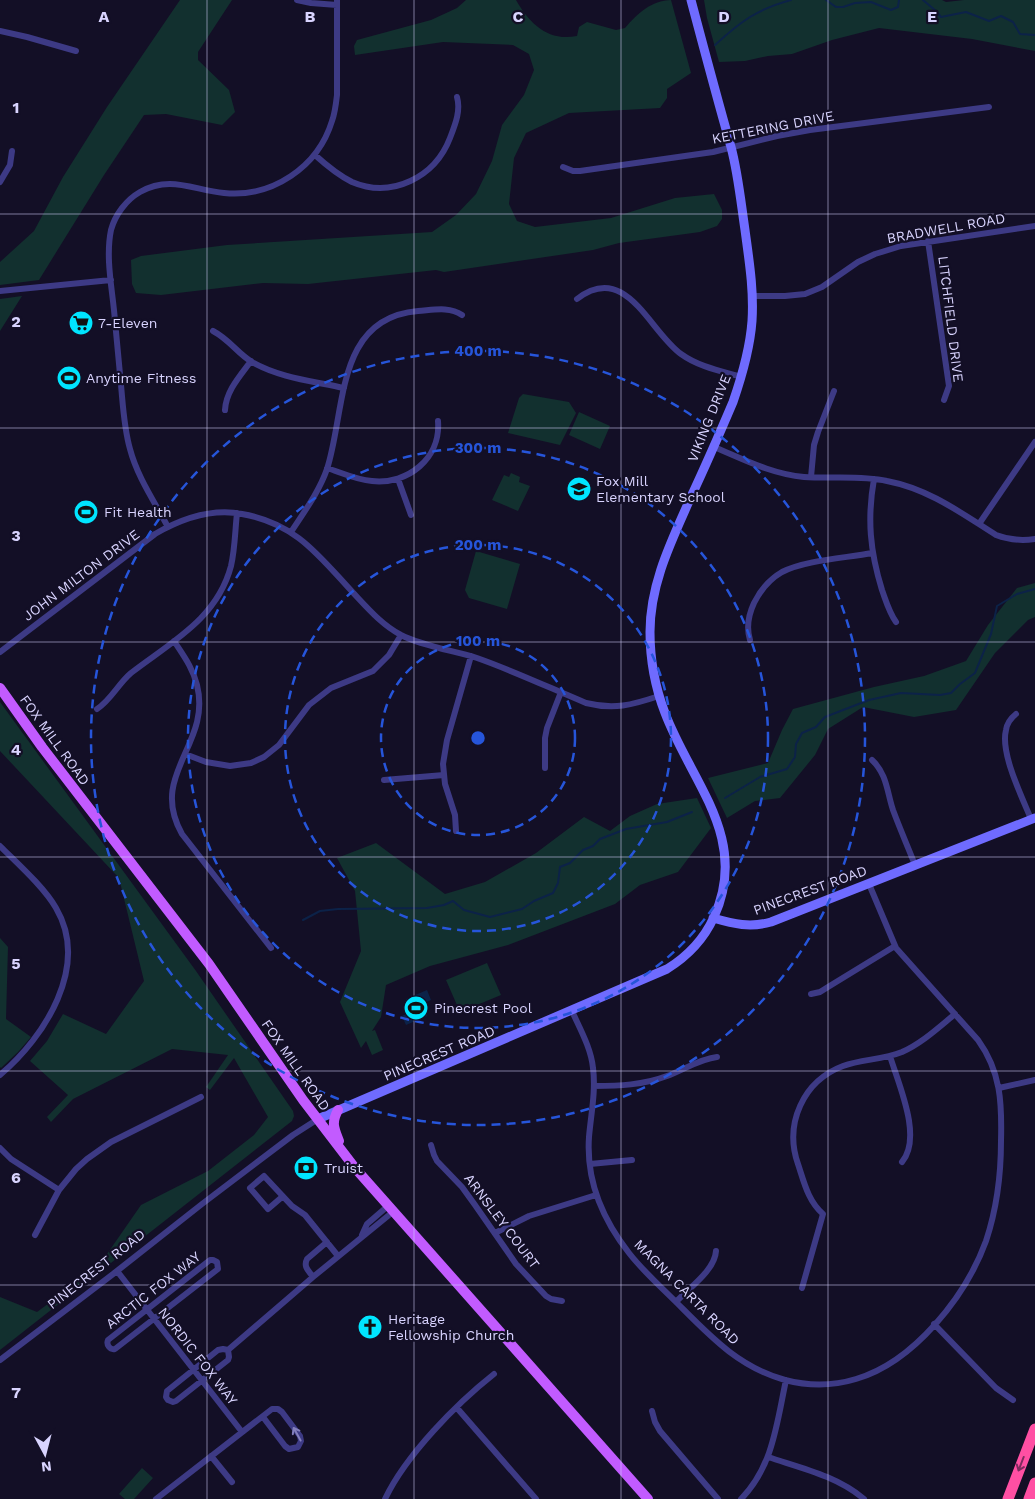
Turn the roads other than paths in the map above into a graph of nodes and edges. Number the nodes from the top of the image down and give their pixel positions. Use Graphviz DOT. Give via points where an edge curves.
graph roads {
  1 [pos="297,0"];
  2 [pos="691,0"];
  3 [pos="337,3"];
  4 [pos="0,31"];
  5 [pos="76,51"];
  6 [pos="457,97"];
  7 [pos="989,107"];
  8 [pos="731,148"];
  9 [pos="12,151"];
  10 [pos="314,155"];
  11 [pos="563,166"];
  12 [pos="0,182"];
  13 [pos="1035,226"];
  14 [pos="928,241"];
  15 [pos="111,280"];
  16 [pos="0,291"];
  17 [pos="753,296"];
  18 [pos="577,299"];
  19 [pos="462,315"];
  20 [pos="214,331"];
  21 [pos="250,361"];
  22 [pos="742,377"];
  23 [pos="344,388"];
  24 [pos="834,391"];
  25 [pos="944,400"];
  26 [pos="225,410"];
  27 [pos="438,421"];
  28 [pos="1035,442"];
  29 [pos="714,447"];
  30 [pos="327,468"];
  31 [pos="810,477"];
  32 [pos="398,478"];
  33 [pos="874,479"];
  34 [pos="237,513"];
  35 [pos="411,515"];
  36 [pos="979,524"];
  37 [pos="168,527"];
  38 [pos="291,532"];
  39 [pos="1035,539"];
  40 [pos="872,553"];
  41 [pos="896,622"];
  42 [pos="401,635"];
  43 [pos="750,640"];
  44 [pos="174,641"];
  45 [pos="0,652"];
  46 [pos="471,656"];
  47 [pos="0,688"];
  48 [pos="561,692"];
  49 [pos="659,696"];
  50 [pos="97,709"];
  51 [pos="1016,714"];
  52 [pos="185,754"];
  53 [pos="872,760"];
  54 [pos="545,768"];
  55 [pos="444,775"];
  56 [pos="384,780"];
  57 [pos="1033,819"];
  58 [pos="456,832"];
  59 [pos="0,846"];
  60 [pos="915,865"];
  61 [pos="869,884"];
  62 [pos="714,918"];
  63 [pos="895,946"];
  64 [pos="271,948"];
  65 [pos="811,994"];
  66 [pos="572,1012"];
  67 [pos="955,1014"];
  68 [pos="890,1056"];
  69 [pos="717,1057"];
  70 [pos="0,1074"];
  71 [pos="1035,1080"];
  72 [pos="594,1086"];
  73 [pos="999,1088"];
  74 [pos="201,1097"];
  75 [pos="338,1110"];
  76 [pos="318,1119"];
  77 [pos="431,1145"];
  78 [pos="0,1148"];
  79 [pos="345,1154"];
  80 [pos="632,1160"];
  81 [pos="902,1162"];
  82 [pos="590,1164"];
  83 [pos="59,1190"];
  84 [pos="596,1195"];
  85 [pos="282,1197"];
  86 [pos="391,1208"];
  87 [pos="494,1232"];
  88 [pos="35,1236"];
  89 [pos="327,1242"];
  90 [pos="716,1251"];
  91 [pos="338,1256"];
  92 [pos="117,1272"];
  93 [pos="313,1277"];
  94 [pos="802,1288"];
  95 [pos="562,1301"];
  96 [pos="676,1302"];
  97 [pos="146,1310"];
  98 [pos="154,1320"];
  99 [pos="934,1324"];
  100 [pos="228,1350"];
  101 [pos="0,1360"];
  102 [pos="193,1369"];
  103 [pos="494,1374"];
  104 [pos="786,1380"];
  105 [pos="202,1381"];
  106 [pos="1012,1400"];
  107 [pos="456,1408"];
  108 [pos="652,1411"];
  109 [pos="263,1416"];
  110 [pos="1035,1430"];
  111 [pos="242,1432"];
  112 [pos="594,1439"];
  113 [pos="212,1456"];
  114 [pos="768,1457"];
  115 [pos="232,1482"];
  116 [pos="1035,1483"];
  117 [pos="156,1499"];
  118 [pos="385,1499"];
  119 [pos="536,1499"];
  120 [pos="641,1499"];
  121 [pos="648,1499"];
  122 [pos="718,1499"];
  123 [pos="742,1499"];
  124 [pos="864,1499"];
  125 [pos="1008,1499"];
  126 [pos="1029,1499"];
  1 -- 3 [label="street"];
  2 -- 8 [label="street, VIKING DRIVE"];
  3 -- 10 [label="street" via="335,109 328,133"];
  4 -- 5 [label="street"];
  6 -- 10 [label="street" via="458,114 442,154 429,170 409,182 388,187 364,186 342,177"];
  7 -- 8 [label="street, KETTERING DRIVE" via="810,130"];
  8 -- 11 [label="street, KETTERING DRIVE" via="580,171"];
  8 -- 17 [label="street, VIKING DRIVE"];
  9 -- 12 [label="street" via="10,165"];
  10 -- 15 [label="street" via="292,176 260,190 226,193 174,183 153,186 138,193 114,222 109,247"];
  13 -- 14 [label="street, BRADWELL ROAD"];
  14 -- 17 [label="street, BRADWELL ROAD" via="875,254 805,294"];
  14 -- 25 [label="street, LITCHFIELD DRIVE" via="949,386"];
  15 -- 16 [label="street"];
  15 -- 37 [label="street" via="126,436 135,465"];
  17 -- 22 [label="street, VIKING DRIVE"];
  18 -- 22 [label="street" via="598,289 620,292 638,304 682,355 704,366"];
  19 -- 23 [label="street" via="446,309 412,312 380,324 358,347"];
  20 -- 21 [label="street"];
  21 -- 23 [label="street" via="275,373"];
  21 -- 26 [label="street" via="228,393"];
  22 -- 29 [label="street, VIKING DRIVE"];
  23 -- 30 [label="street"];
  24 -- 31 [label="street" via="818,432"];
  27 -- 32 [label="street" via="434,450 414,471"];
  28 -- 36 [label="street"];
  29 -- 31 [label="street" via="776,472"];
  29 -- 49 [label="street, VIKING DRIVE" via="668,549 656,586 650,631"];
  30 -- 32 [label="street" via="372,481"];
  30 -- 38 [label="street" via="319,489"];
  31 -- 33 [label="street"];
  32 -- 35 [label="street"];
  33 -- 36 [label="street" via="924,492"];
  33 -- 40 [label="street" via="870,513"];
  34 -- 37 [label="street, JOHN MILTON DRIVE" via="200,515"];
  34 -- 38 [label="street, JOHN MILTON DRIVE" via="265,519"];
  34 -- 44 [label="street" via="231,564 218,597 202,618"];
  36 -- 39 [label="street" via="1005,538"];
  37 -- 45 [label="street, JOHN MILTON DRIVE"];
  38 -- 42 [label="street, JOHN MILTON DRIVE" via="310,546 372,613"];
  40 -- 41 [label="street" via="888,608"];
  40 -- 43 [label="street" via="806,564 780,573 763,589 751,609 747,627"];
  42 -- 46 [label="street, JOHN MILTON DRIVE"];
  42 -- 52 [label="street" via="390,654 373,671 331,688 314,700 279,745 264,757 250,763 219,766"];
  44 -- 50 [label="street" via="124,679 110,699"];
  44 -- 52 [label="street" via="194,675 199,698 196,729"];
  46 -- 48 [label="street, JOHN MILTON DRIVE"];
  46 -- 55 [label="street" via="447,740"];
  47 -- 76 [label="main road, FOX MILL ROAD" via="209,964"];
  48 -- 49 [label="street, JOHN MILTON DRIVE" via="586,703 610,707"];
  48 -- 54 [label="street" via="547,728"];
  49 -- 62 [label="street, VIKING DRIVE" via="722,834 726,874"];
  51 -- 57 [label="street" via="1006,730 1005,747"];
  52 -- 64 [label="street" via="171,795 177,826"];
  53 -- 60 [label="street" via="884,775 893,810"];
  55 -- 56 [label="street"];
  55 -- 58 [label="street"];
  57 -- 60 [label="street, PINECREST ROAD"];
  59 -- 70 [label="street" via="55,906 66,933 68,955 65,977 48,1018 21,1055"];
  60 -- 61 [label="street, PINECREST ROAD"];
  61 -- 62 [label="street, PINECREST ROAD" via="765,924 741,925"];
  61 -- 63 [label="street, MAGNA CARTA ROAD"];
  62 -- 66 [label="street, PINECREST ROAD" via="702,938 674,965"];
  63 -- 65 [label="street" via="828,988"];
  63 -- 67 [label="street, MAGNA CARTA ROAD"];
  66 -- 72 [label="street, MAGNA CARTA ROAD" via="590,1055"];
  66 -- 75 [label="street, PINECREST ROAD"];
  67 -- 68 [label="street" via="922,1041"];
  67 -- 73 [label="street, MAGNA CARTA ROAD" via="983,1047 992,1063"];
  68 -- 81 [label="street" via="908,1117 910,1147"];
  68 -- 94 [label="street" via="849,1064 828,1074 811,1088 797,1113 793,1133 796,1158 809,1197 823,1214"];
  69 -- 72 [label="street" via="700,1060 655,1080 626,1086"];
  71 -- 73 [label="street"];
  72 -- 82 [label="street, MAGNA CARTA ROAD"];
  73 -- 99 [label="street, MAGNA CARTA ROAD" via="1001,1164 992,1220 970,1276"];
  74 -- 83 [label="street" via="98,1150"];
  75 -- 76 [label="street, PINECREST ROAD"];
  75 -- 79 [label="main road" via="333,1124"];
  76 -- 79 [label="main road, FOX MILL ROAD"];
  76 -- 92 [label="street, PINECREST ROAD" via="202,1204"];
  77 -- 87 [label="street, ARNSLEY COURT" via="437,1161 462,1187"];
  78 -- 83 [label="street" via="11,1159"];
  79 -- 86 [label="main road, FOX MILL ROAD"];
  80 -- 82 [label="street"];
  82 -- 84 [label="street, MAGNA CARTA ROAD"];
  83 -- 88 [label="street"];
  84 -- 87 [label="street" via="530,1216"];
  84 -- 96 [label="street, MAGNA CARTA ROAD" via="618,1240"];
  85 -- 85 [label="street" via="268,1209 250,1188 264,1176"];
  85 -- 89 [label="street" via="305,1215"];
  86 -- 91 [label="street"];
  86 -- 112 [label="main road, FOX MILL ROAD"];
  87 -- 95 [label="street, ARNSLEY COURT" via="529,1279 546,1296"];
  89 -- 91 [label="street"];
  89 -- 93 [label="street" via="307,1259 306,1268"];
  90 -- 96 [label="street" via="714,1263"];
  91 -- 93 [label="street"];
  92 -- 97 [label="street, NORDIC FOX WAY"];
  92 -- 101 [label="street, PINECREST ROAD"];
  93 -- 100 [label="street"];
  96 -- 104 [label="street, MAGNA CARTA ROAD" via="735,1357"];
  97 -- 98 [label="street, NORDIC FOX WAY"];
  97 -- 98 [label="street, ARCTIC FOX WAY" via="108,1340 109,1347 116,1349"];
  97 -- 98 [label="street, ARCTIC FOX WAY" via="210,1260 217,1262 218,1269"];
  98 -- 102 [label="street, NORDIC FOX WAY"];
  99 -- 104 [label="street, MAGNA CARTA ROAD" via="909,1349 865,1376 830,1384"];
  99 -- 106 [label="street" via="996,1388"];
  100 -- 102 [label="street" via="218,1350"];
  100 -- 105 [label="street" via="228,1360"];
  102 -- 105 [label="street, NORDIC FOX WAY"];
  102 -- 105 [label="street" via="167,1391 168,1400 176,1401"];
  103 -- 107 [label="street"];
  104 -- 114 [label="street"];
  105 -- 111 [label="street, NORDIC FOX WAY"];
  107 -- 118 [label="street" via="412,1456"];
  107 -- 119 [label="street"];
  108 -- 122 [label="street" via="660,1431"];
  109 -- 109 [label="street, one-way" via="285,1446 289,1449 298,1447 300,1436 280,1410 272,1409"];
  109 -- 111 [label="street"];
  110 -- 125 [label="highway, one-way"];
  111 -- 113 [label="street"];
  112 -- 120 [label="main road, FOX MILL ROAD"];
  112 -- 121 [label="main road, FOX MILL ROAD"];
  113 -- 115 [label="street"];
  113 -- 117 [label="street"];
  114 -- 123 [label="street"];
  114 -- 124 [label="street" via="831,1478"];
  116 -- 126 [label="highway"];
}
